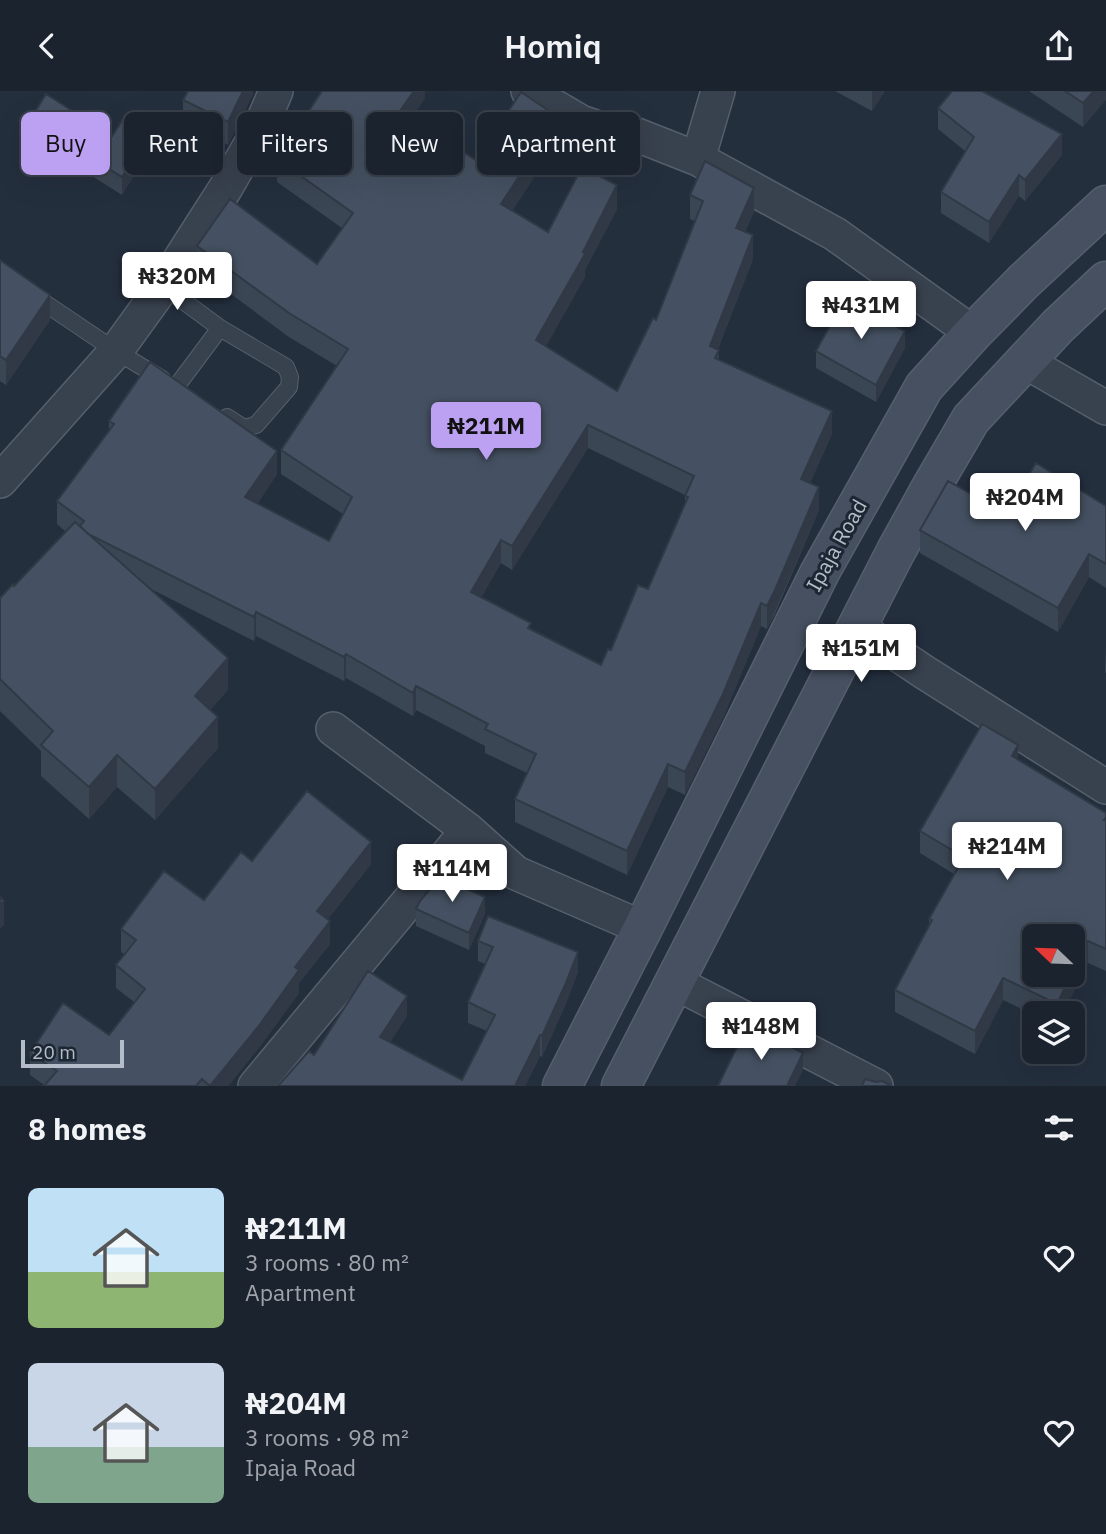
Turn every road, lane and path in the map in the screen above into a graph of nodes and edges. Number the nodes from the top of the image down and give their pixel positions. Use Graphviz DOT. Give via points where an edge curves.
graph roads {
  1 [pos="276,91"];
  2 [pos="528,91"];
  3 [pos="718,91"];
  4 [pos="698,159"];
  5 [pos="1106,205"];
  6 [pos="0,273"];
  7 [pos="1106,281"];
  8 [pos="163,286"];
  9 [pos="220,328"];
  10 [pos="973,333"];
  11 [pos="116,351"];
  12 [pos="1026,362"];
  13 [pos="210,407"];
  14 [pos="1106,408"];
  15 [pos="0,481"];
  16 [pos="857,627"];
  17 [pos="333,729"];
  18 [pos="1106,787"];
  19 [pos="468,830"];
  20 [pos="643,928"];
  21 [pos="674,982"];
  22 [pos="255,1086"];
  23 [pos="562,1086"];
  24 [pos="621,1086"];
  25 [pos="876,1086"];
  1 -- 8 [label="street" via="225,189"];
  2 -- 4 [label="street" via="581,122 637,135"];
  3 -- 4 [label="street"];
  4 -- 10 [label="street" via="835,234"];
  5 -- 10 [label="main road, Ipaja Road"];
  6 -- 11 [label="lane"];
  7 -- 12 [label="main road"];
  8 -- 9 [label="lane"];
  8 -- 11 [label="street"];
  9 -- 11 [label="lane" via="182,391"];
  9 -- 13 [label="lane" via="286,367 289,387 256,425 244,428"];
  10 -- 20 [label="main road, Ipaja Road" via="923,387 820,572"];
  11 -- 15 [label="street"];
  12 -- 14 [label="street"];
  12 -- 16 [label="main road" via="971,419"];
  16 -- 18 [label="street"];
  16 -- 21 [label="main road"];
  17 -- 19 [label="street"];
  19 -- 20 [label="street" via="516,873"];
  19 -- 22 [label="street"];
  20 -- 23 [label="main road, Ipaja Road"];
  21 -- 24 [label="main road"];
  21 -- 25 [label="street"];
}
